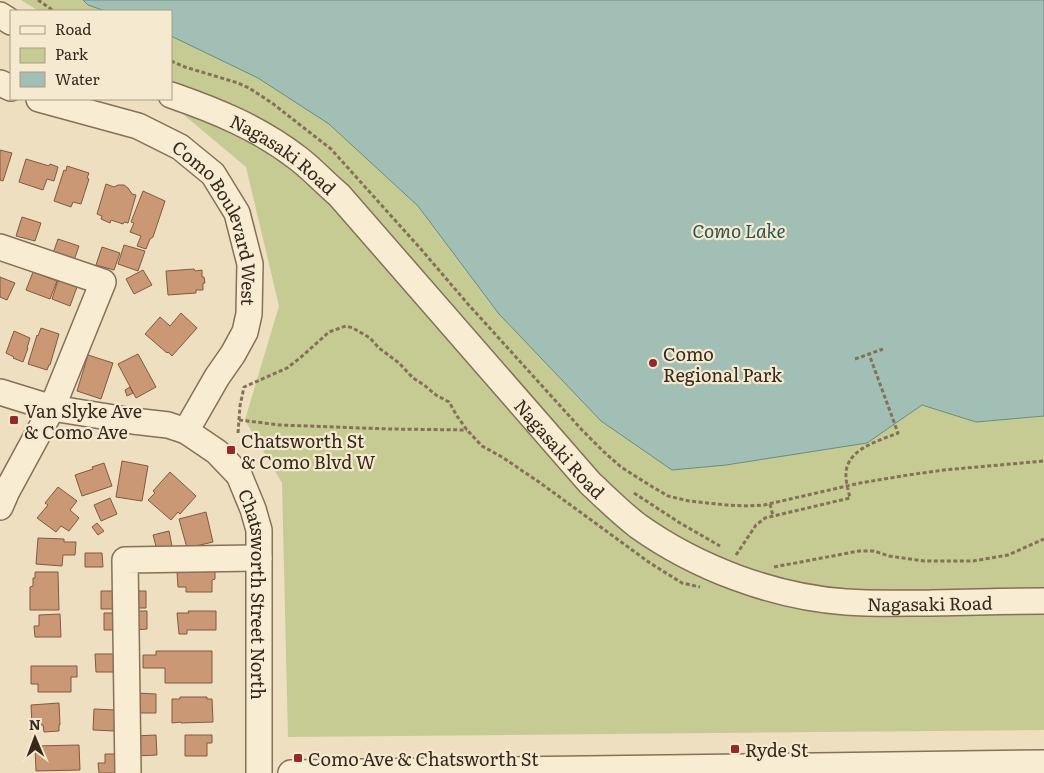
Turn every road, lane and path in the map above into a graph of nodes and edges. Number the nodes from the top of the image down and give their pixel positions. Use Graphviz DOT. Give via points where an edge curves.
graph roads {
  1 [pos="38,0"];
  2 [pos="53,10"];
  3 [pos="172,61"];
  4 [pos="172,95"];
  5 [pos="43,100"];
  6 [pos="0,247"];
  7 [pos="883,349"];
  8 [pos="869,354"];
  9 [pos="855,359"];
  10 [pos="0,392"];
  11 [pos="52,408"];
  12 [pos="239,420"];
  13 [pos="467,430"];
  14 [pos="186,432"];
  15 [pos="238,433"];
  16 [pos="1044,461"];
  17 [pos="848,487"];
  18 [pos="770,504"];
  19 [pos="0,507"];
  20 [pos="773,516"];
  21 [pos="1044,539"];
  22 [pos="259,558"];
  23 [pos="770,568"];
  24 [pos="725,573"];
  25 [pos="702,588"];
  26 [pos="1044,601"];
  27 [pos="1044,763"];
  28 [pos="890,769"];
  29 [pos="686,771"];
  30 [pos="482,772"];
  31 [pos="128,773"];
  32 [pos="259,773"];
  33 [pos="291,773"];
  1 -- 2 [label="path"];
  3 -- 18 [label="path" via="249,88 331,149 582,430 621,467 668,496 726,505"];
  4 -- 24 [label="street, Nagasaki Road" via="239,121 300,160 338,196 590,483 638,526 690,558"];
  5 -- 14 [label="street, Como Boulevard West" via="138,126 180,147 214,174 237,213 250,264 249,314 245,332"];
  6 -- 11 [label="street" via="103,282"];
  7 -- 8 [label="path"];
  8 -- 9 [label="path"];
  8 -- 17 [label="path" via="898,433 852,457 846,467"];
  10 -- 11 [label="street, Chatsworth Street North"];
  11 -- 14 [label="street, Chatsworth Street North" via="168,425"];
  11 -- 19 [label="street"];
  12 -- 13 [label="path" via="280,425"];
  12 -- 13 [label="path" via="244,387 286,368 329,332 346,326 370,338 413,378 449,402"];
  12 -- 15 [label="path"];
  13 -- 25 [label="path" via="482,446 539,482 650,563 682,582"];
  14 -- 22 [label="street, Chatsworth Street North" via="217,452 239,475 259,530"];
  16 -- 17 [label="path" via="944,470"];
  17 -- 18 [label="path"];
  17 -- 20 [label="path" via="850,498"];
  18 -- 20 [label="path"];
  20 -- 24 [label="path" via="756,525"];
  21 -- 23 [label="path" via="1008,555 973,561 924,561 859,551"];
  22 -- 31 [label="street" via="125,560"];
  22 -- 32 [label="street, Chatsworth Street North"];
  24 -- 26 [label="street, Nagasaki Road" via="779,592 845,602"];
  27 -- 28 [label="street"];
  28 -- 29 [label="street"];
  29 -- 30 [label="street"];
  30 -- 33 [label="street"];
}
